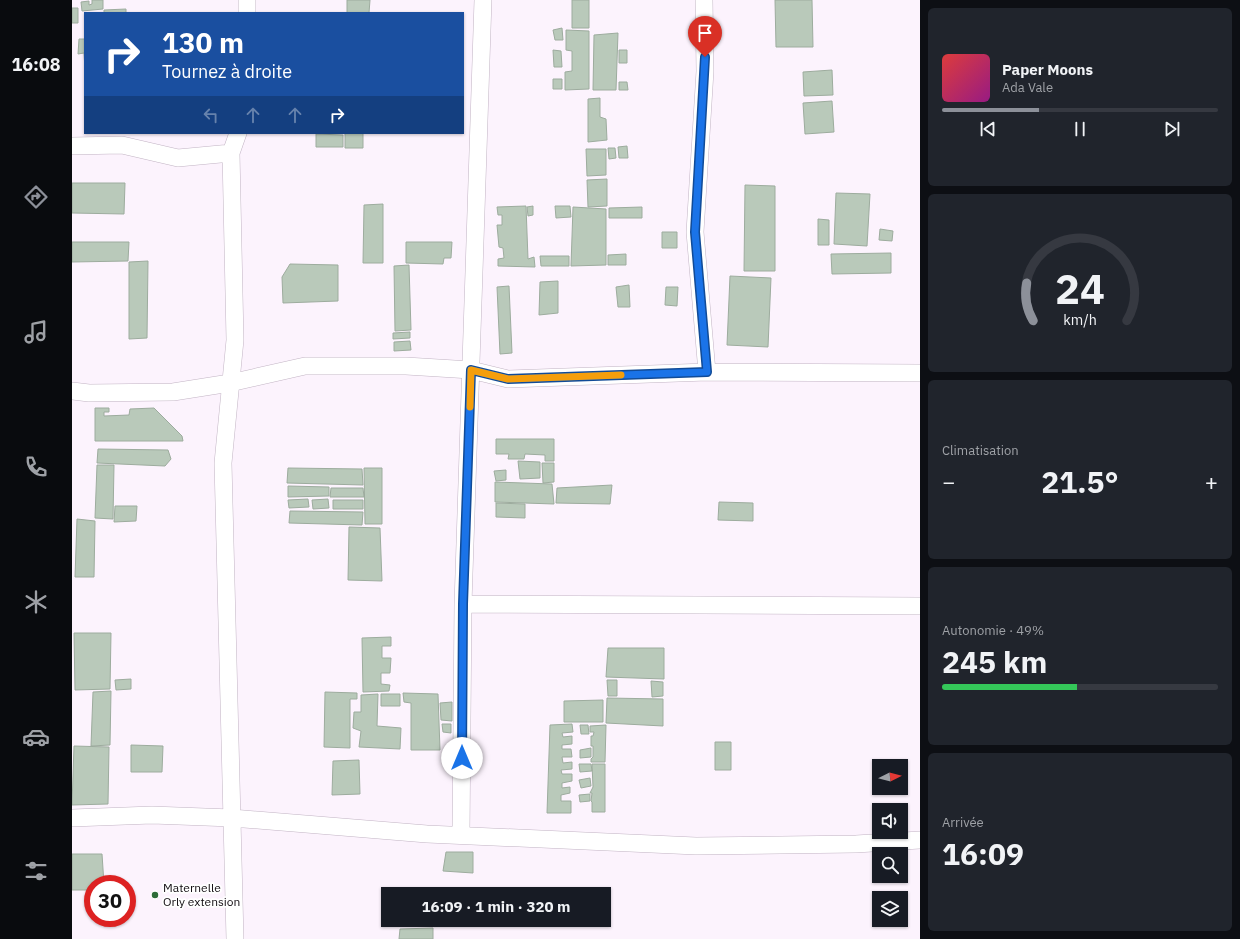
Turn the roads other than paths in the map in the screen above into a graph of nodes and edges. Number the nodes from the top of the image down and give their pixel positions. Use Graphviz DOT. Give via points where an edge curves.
graph roads {
  1 [pos="247,0"];
  2 [pos="483,0"];
  3 [pos="704,0"];
  4 [pos="247,12"];
  5 [pos="238,134"];
  6 [pos="72,146"];
  7 [pos="231,153"];
  8 [pos="471,370"];
  9 [pos="707,372"];
  10 [pos="920,373"];
  11 [pos="230,383"];
  12 [pos="72,391"];
  13 [pos="463,604"];
  14 [pos="920,606"];
  15 [pos="72,818"];
  16 [pos="232,818"];
  17 [pos="461,835"];
  18 [pos="920,840"];
  19 [pos="235,939"];
  1 -- 4 [label="street"];
  2 -- 8 [label="street"];
  3 -- 9 [label="street" via="705,71 695,232"];
  5 -- 7 [label="street"];
  6 -- 7 [label="street" via="122,145 178,158"];
  7 -- 11 [label="street" via="235,340"];
  8 -- 9 [label="street" via="508,379"];
  8 -- 11 [label="street" via="406,366 305,366"];
  8 -- 13 [label="street"];
  9 -- 10 [label="street"];
  11 -- 12 [label="street" via="173,392"];
  11 -- 16 [label="street" via="222,463"];
  13 -- 14 [label="street"];
  13 -- 17 [label="street"];
  15 -- 16 [label="street" via="152,815"];
  16 -- 17 [label="street"];
  16 -- 19 [label="street"];
  17 -- 18 [label="street" via="696,846 856,844"];
}
